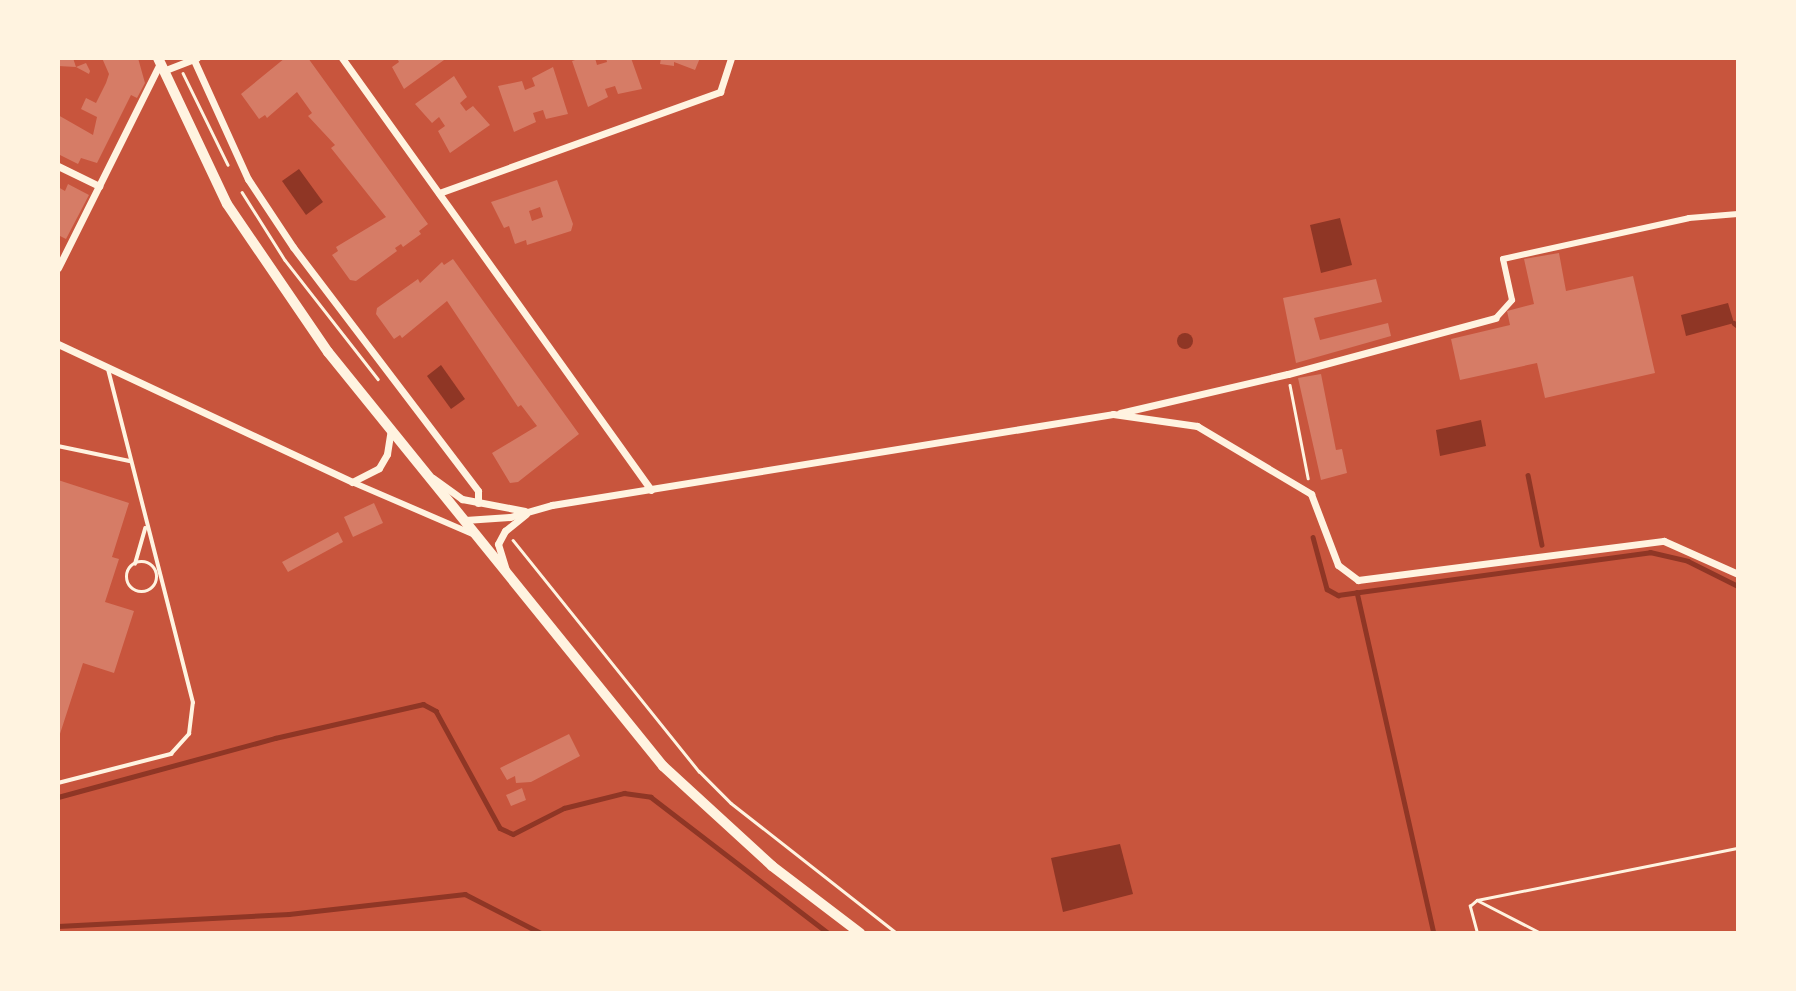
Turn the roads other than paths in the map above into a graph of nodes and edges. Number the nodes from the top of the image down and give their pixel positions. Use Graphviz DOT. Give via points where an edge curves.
graph roads {
  1 [pos="195,58"];
  2 [pos="342,58"];
  3 [pos="731,58"];
  4 [pos="160,64"];
  5 [pos="58,166"];
  6 [pos="99,186"];
  7 [pos="439,193"];
  8 [pos="1738,214"];
  9 [pos="58,268"];
  10 [pos="1496,318"];
  11 [pos="58,344"];
  12 [pos="107,368"];
  13 [pos="1113,414"];
  14 [pos="391,428"];
  15 [pos="58,446"];
  16 [pos="130,461"];
  17 [pos="428,475"];
  18 [pos="352,482"];
  19 [pos="651,490"];
  20 [pos="478,503"];
  21 [pos="529,512"];
  22 [pos="465,520"];
  23 [pos="145,526"];
  24 [pos="478,536"];
  25 [pos="134,565"];
  26 [pos="507,572"];
  27 [pos="157,573"];
  28 [pos="1738,574"];
  29 [pos="58,783"];
  30 [pos="860,933"];
  1 -- 4 [label="street"];
  1 -- 20 [label="street" via="248,179 293,247 478,491"];
  2 -- 7 [label="street"];
  3 -- 7 [label="street" via="720,92"];
  4 -- 6 [label="street"];
  4 -- 14 [label="street" via="227,204 270,274"];
  5 -- 6 [label="street"];
  6 -- 9 [label="street"];
  7 -- 19 [label="street"];
  8 -- 10 [label="street" via="1689,218 1503,260 1512,300"];
  10 -- 13 [label="street" via="1288,374"];
  11 -- 12 [label="street"];
  12 -- 16 [label="lane"];
  12 -- 18 [label="street"];
  13 -- 19 [label="street"];
  13 -- 28 [label="street" via="1197,426 1311,494 1338,565 1358,580 1664,541"];
  14 -- 17 [label="street"];
  14 -- 18 [label="street" via="387,454 379,468"];
  15 -- 16 [label="lane"];
  16 -- 23 [label="lane"];
  17 -- 20 [label="street" via="462,499"];
  17 -- 22 [label="street"];
  18 -- 24 [label="street"];
  19 -- 21 [label="street"];
  20 -- 21 [label="street"];
  21 -- 22 [label="street"];
  21 -- 26 [label="street" via="505,531 498,544"];
  22 -- 24 [label="street"];
  23 -- 25 [label="lane"];
  23 -- 27 [label="lane"];
  24 -- 26 [label="street"];
  25 -- 27 [label="lane" via="148,564"];
  25 -- 27 [label="lane" via="128,581 138,591 153,588"];
  26 -- 30 [label="street" via="682,785 772,866"];
  27 -- 29 [label="lane" via="193,703 189,734 171,754"];
}
